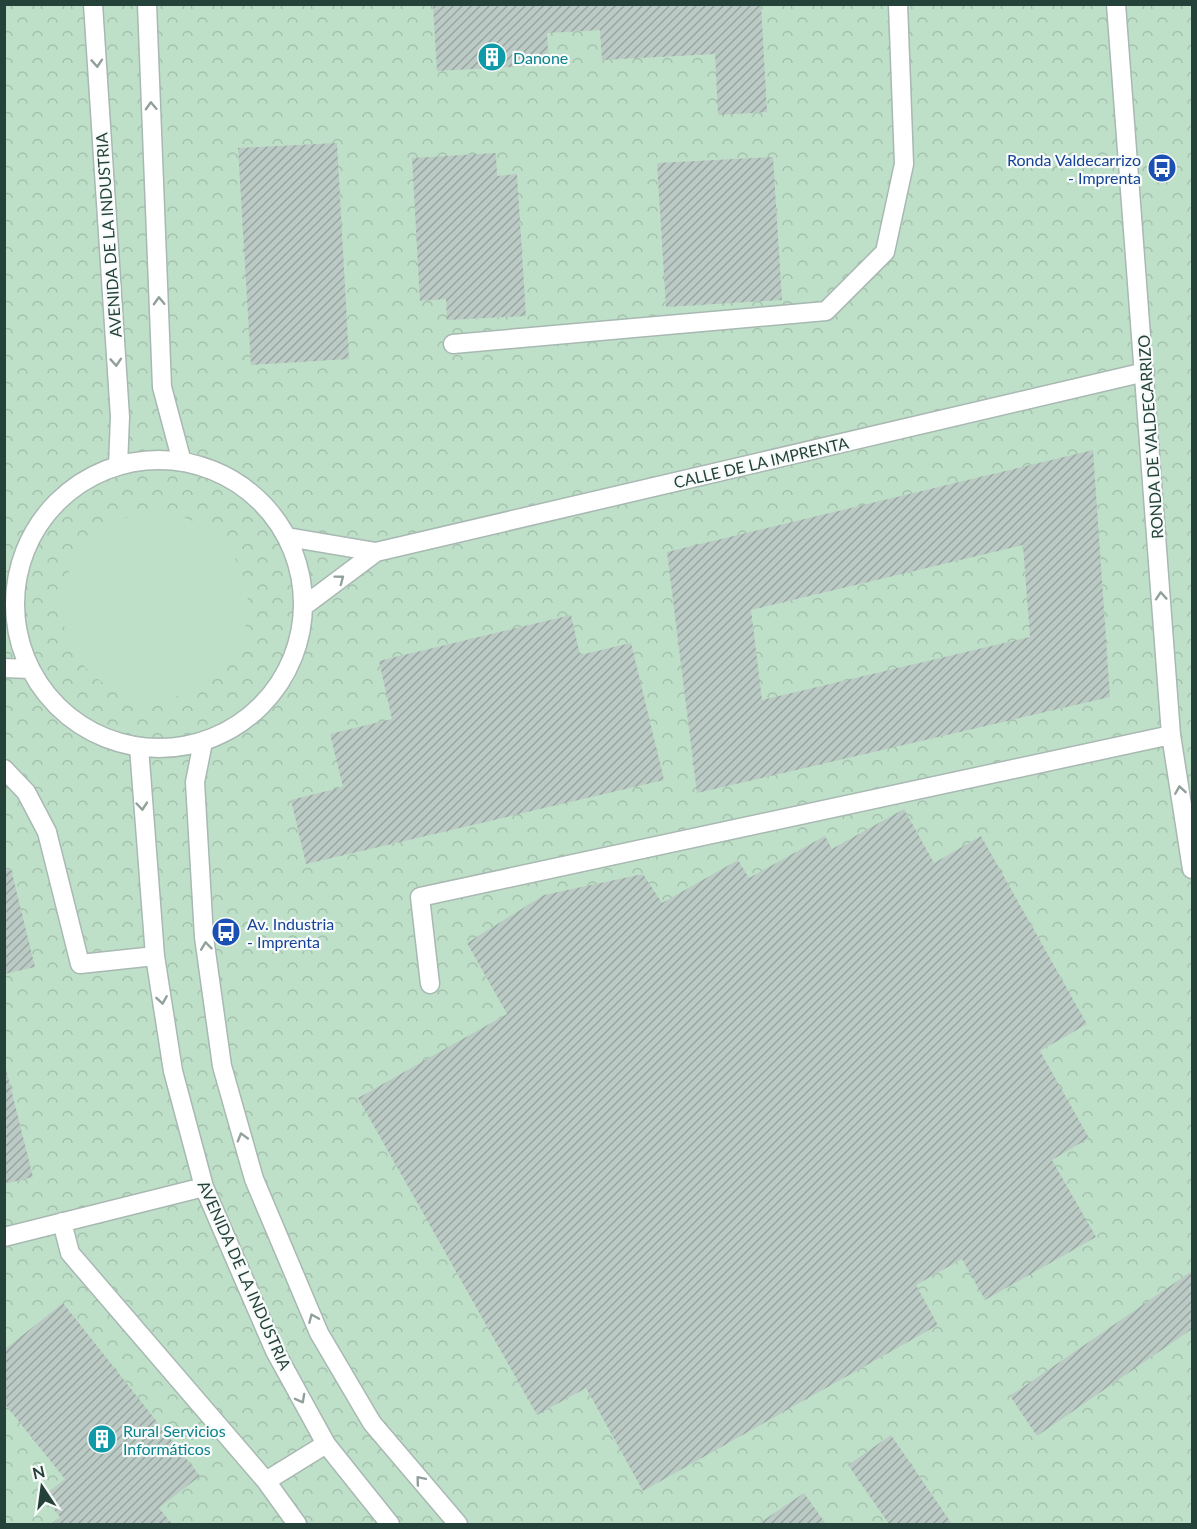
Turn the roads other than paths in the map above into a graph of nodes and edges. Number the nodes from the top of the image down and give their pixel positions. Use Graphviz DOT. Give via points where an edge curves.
graph roads {
  1 [pos="93,4"];
  2 [pos="147,4"];
  3 [pos="898,4"];
  4 [pos="1116,4"];
  5 [pos="453,344"];
  6 [pos="1145,372"];
  7 [pos="182,462"];
  8 [pos="118,466"];
  9 [pos="287,537"];
  10 [pos="376,552"];
  11 [pos="9,600"];
  12 [pos="304,606"];
  13 [pos="4,668"];
  14 [pos="30,669"];
  15 [pos="1171,735"];
  16 [pos="202,742"];
  17 [pos="139,747"];
  18 [pos="4,769"];
  19 [pos="1192,869"];
  20 [pos="155,956"];
  21 [pos="430,984"];
  22 [pos="204,1187"];
  23 [pos="62,1222"];
  24 [pos="4,1237"];
  25 [pos="326,1444"];
  26 [pos="266,1481"];
  27 [pos="297,1524"];
  28 [pos="390,1524"];
  29 [pos="458,1524"];
  1 -- 8 [label="street, AVENIDA DE LA INDUSTRIA, one-way" via="120,417"];
  7 -- 2 [label="street, one-way" via="162,387"];
  3 -- 5 [label="street" via="904,164 885,252 826,311"];
  4 -- 6 [label="street, RONDA DE VALDECARRIZO"];
  6 -- 10 [label="street, CALLE DE LA IMPRENTA"];
  15 -- 6 [label="street, RONDA DE VALDECARRIZO, one-way"];
  7 -- 8 [label="street" via="149,461"];
  7 -- 9 [label="street" via="224,476 260,501"];
  8 -- 11 [label="street" via="78,485 46,515 24,553"];
  9 -- 10 [label="street, CALLE DE LA IMPRENTA"];
  9 -- 12 [label="street" via="300,570"];
  12 -- 10 [label="street, CALLE DE LA IMPRENTA, one-way"];
  11 -- 14 [label="street"];
  12 -- 16 [label="street" via="296,651 275,690 243,722"];
  13 -- 14 [label="street"];
  14 -- 17 [label="street" via="57,707 94,734"];
  19 -- 15 [label="street, RONDA DE VALDECARRIZO, one-way"];
  15 -- 21 [label="street" via="420,897"];
  16 -- 17 [label="street" via="171,748"];
  29 -- 16 [label="street, one-way" via="372,1423 319,1333 254,1179 222,1066 204,937 195,782"];
  17 -- 20 [label="street, AVENIDA DE LA INDUSTRIA, one-way"];
  18 -- 20 [label="street" via="26,792 47,832 80,964"];
  20 -- 22 [label="street, AVENIDA DE LA INDUSTRIA, one-way" via="173,1071"];
  22 -- 23 [label="street"];
  22 -- 25 [label="street, AVENIDA DE LA INDUSTRIA, one-way" via="275,1351"];
  23 -- 24 [label="street"];
  23 -- 26 [label="street" via="70,1253"];
  25 -- 26 [label="street"];
  25 -- 28 [label="street, AVENIDA DE LA INDUSTRIA"];
  26 -- 27 [label="street"];
}
